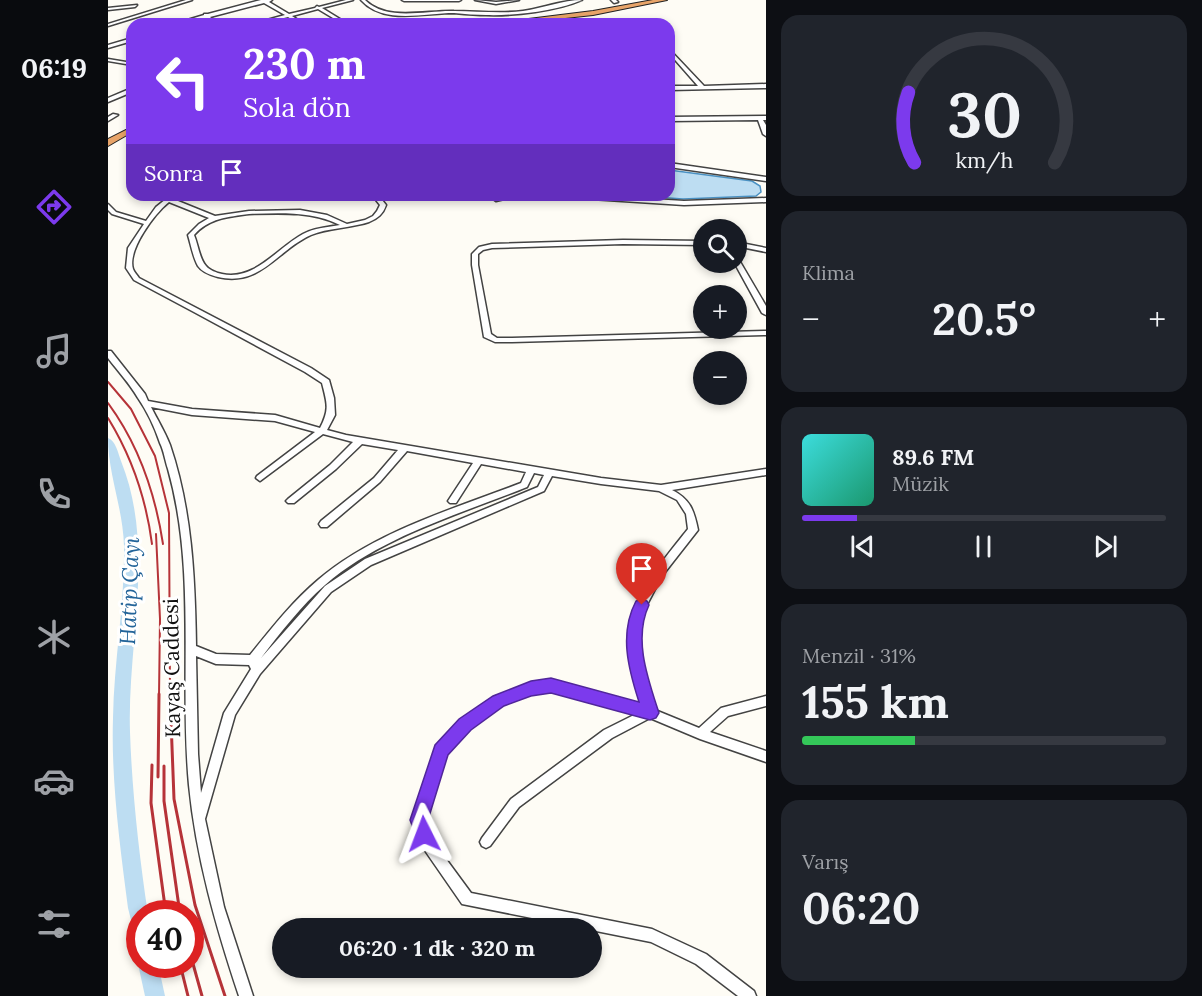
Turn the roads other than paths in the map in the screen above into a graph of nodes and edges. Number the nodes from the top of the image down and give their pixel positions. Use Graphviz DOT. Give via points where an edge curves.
graph roads {
  1 [pos="140,0"];
  2 [pos="190,0"];
  3 [pos="266,0"];
  4 [pos="351,0"];
  5 [pos="363,0"];
  6 [pos="404,0"];
  7 [pos="459,0"];
  8 [pos="477,0"];
  9 [pos="517,0"];
  10 [pos="580,0"];
  11 [pos="664,0"];
  12 [pos="677,0"];
  13 [pos="564,2"];
  14 [pos="135,6"];
  15 [pos="317,8"];
  16 [pos="108,9"];
  17 [pos="206,15"];
  18 [pos="286,15"];
  19 [pos="128,18"];
  20 [pos="130,18"];
  21 [pos="196,18"];
  22 [pos="209,18"];
  23 [pos="275,18"];
  24 [pos="291,18"];
  25 [pos="335,18"];
  26 [pos="547,18"];
  27 [pos="575,18"];
  28 [pos="126,20"];
  29 [pos="120,23"];
  30 [pos="126,24"];
  31 [pos="108,26"];
  32 [pos="126,42"];
  33 [pos="108,47"];
  34 [pos="675,57"];
  35 [pos="108,60"];
  36 [pos="126,63"];
  37 [pos="765,86"];
  38 [pos="702,87"];
  39 [pos="675,88"];
  40 [pos="126,92"];
  41 [pos="108,100"];
  42 [pos="108,112"];
  43 [pos="763,118"];
  44 [pos="108,119"];
  45 [pos="675,119"];
  46 [pos="126,124"];
  47 [pos="126,132"];
  48 [pos="108,134"];
  49 [pos="765,134"];
  50 [pos="108,143"];
  51 [pos="675,166"];
  52 [pos="765,179"];
  53 [pos="765,200"];
  54 [pos="168,201"];
  55 [pos="172,201"];
  56 [pos="379,201"];
  57 [pos="653,201"];
  58 [pos="108,206"];
  59 [pos="215,218"];
  60 [pos="148,223"];
  61 [pos="346,226"];
  62 [pos="693,243"];
  63 [pos="747,246"];
  64 [pos="765,250"];
  65 [pos="743,273"];
  66 [pos="765,313"];
  67 [pos="765,333"];
  68 [pos="108,353"];
  69 [pos="148,404"];
  70 [pos="322,431"];
  71 [pos="360,440"];
  72 [pos="405,448"];
  73 [pos="479,460"];
  74 [pos="532,469"];
  75 [pos="550,472"];
  76 [pos="765,472"];
  77 [pos="260,478"];
  78 [pos="660,488"];
  79 [pos="291,501"];
  80 [pos="453,501"];
  81 [pos="324,524"];
  82 [pos="190,649"];
  83 [pos="255,666"];
  84 [pos="765,701"];
  85 [pos="650,713"];
  86 [pos="700,734"];
  87 [pos="765,757"];
  88 [pos="200,819"];
  89 [pos="486,842"];
  90 [pos="246,996"];
  91 [pos="749,996"];
  1 -- 14 [label="street"];
  2 -- 20 [label="street"];
  3 -- 17 [label="street"];
  3 -- 18 [label="street"];
  4 -- 15 [label="street"];
  5 -- 13 [label="street" via="372,9 387,13 499,14"];
  6 -- 7 [label="street"];
  8 -- 9 [label="street"];
  10 -- 13 [label="street"];
  11 -- 26 [label="highway"];
  12 -- 27 [label="highway"];
  14 -- 16 [label="street"];
  14 -- 19 [label="street"];
  15 -- 18 [label="street"];
  15 -- 25 [label="street"];
  17 -- 21 [label="street"];
  17 -- 22 [label="street"];
  18 -- 23 [label="street"];
  18 -- 24 [label="street"];
  28 -- 29 [label="street"];
  29 -- 30 [label="street"];
  29 -- 31 [label="street"];
  32 -- 33 [label="street"];
  34 -- 38 [label="street"];
  35 -- 36 [label="street"];
  37 -- 38 [label="street"];
  38 -- 39 [label="street"];
  40 -- 41 [label="street"];
  42 -- 44 [label="street" via="115,115"];
  43 -- 45 [label="street"];
  43 -- 49 [label="street"];
  46 -- 48 [label="highway"];
  47 -- 50 [label="highway"];
  51 -- 52 [label="street"];
  53 -- 57 [label="street"];
  54 -- 60 [label="street"];
  55 -- 59 [label="street"];
  56 -- 61 [label="street" via="382,211 375,218"];
  58 -- 60 [label="street" via="114,213"];
  59 -- 61 [label="street" via="298,212 328,216"];
  59 -- 61 [label="street" via="198,226 191,235 202,266 224,277 251,273 306,234"];
  60 -- 70 [label="street" via="130,248 129,268 136,279 326,382 331,415"];
  62 -- 67 [label="street" via="481,248 475,254 475,265 487,335 495,340 512,340"];
  63 -- 64 [label="street"];
  65 -- 66 [label="street"];
  68 -- 69 [label="street, Kayaş Caddesi"];
  69 -- 70 [label="street" via="192,412 275,418"];
  69 -- 82 [label="street, Kayaş Caddesi" via="164,441 183,506 188,539"];
  70 -- 71 [label="street"];
  70 -- 77 [label="street"];
  71 -- 72 [label="street"];
  71 -- 79 [label="street"];
  72 -- 73 [label="street"];
  72 -- 81 [label="street" via="377,480"];
  73 -- 74 [label="street"];
  73 -- 80 [label="street"];
  74 -- 75 [label="street"];
  74 -- 83 [label="street" via="524,485 403,534 358,556 324,580 283,622"];
  75 -- 78 [label="street"];
  75 -- 83 [label="street" via="541,489 368,562 328,589"];
  76 -- 78 [label="street"];
  78 -- 85 [label="street" via="680,498 690,513 693,530 659,573 636,616 633,639"];
  82 -- 83 [label="street" via="216,659"];
  82 -- 88 [label="street, Kayaş Caddesi" via="192,754"];
  83 -- 88 [label="street" via="230,713"];
  84 -- 86 [label="street" via="725,712"];
  85 -- 86 [label="street"];
  85 -- 89 [label="street" via="608,734 515,803"];
  85 -- 91 [label="street" via="551,686 498,701 465,724 441,751 419,820 430,848 467,899 652,936 701,959"];
  86 -- 87 [label="street"];
  88 -- 90 [label="street, Kayaş Caddesi" via="204,855 225,936"];
}
